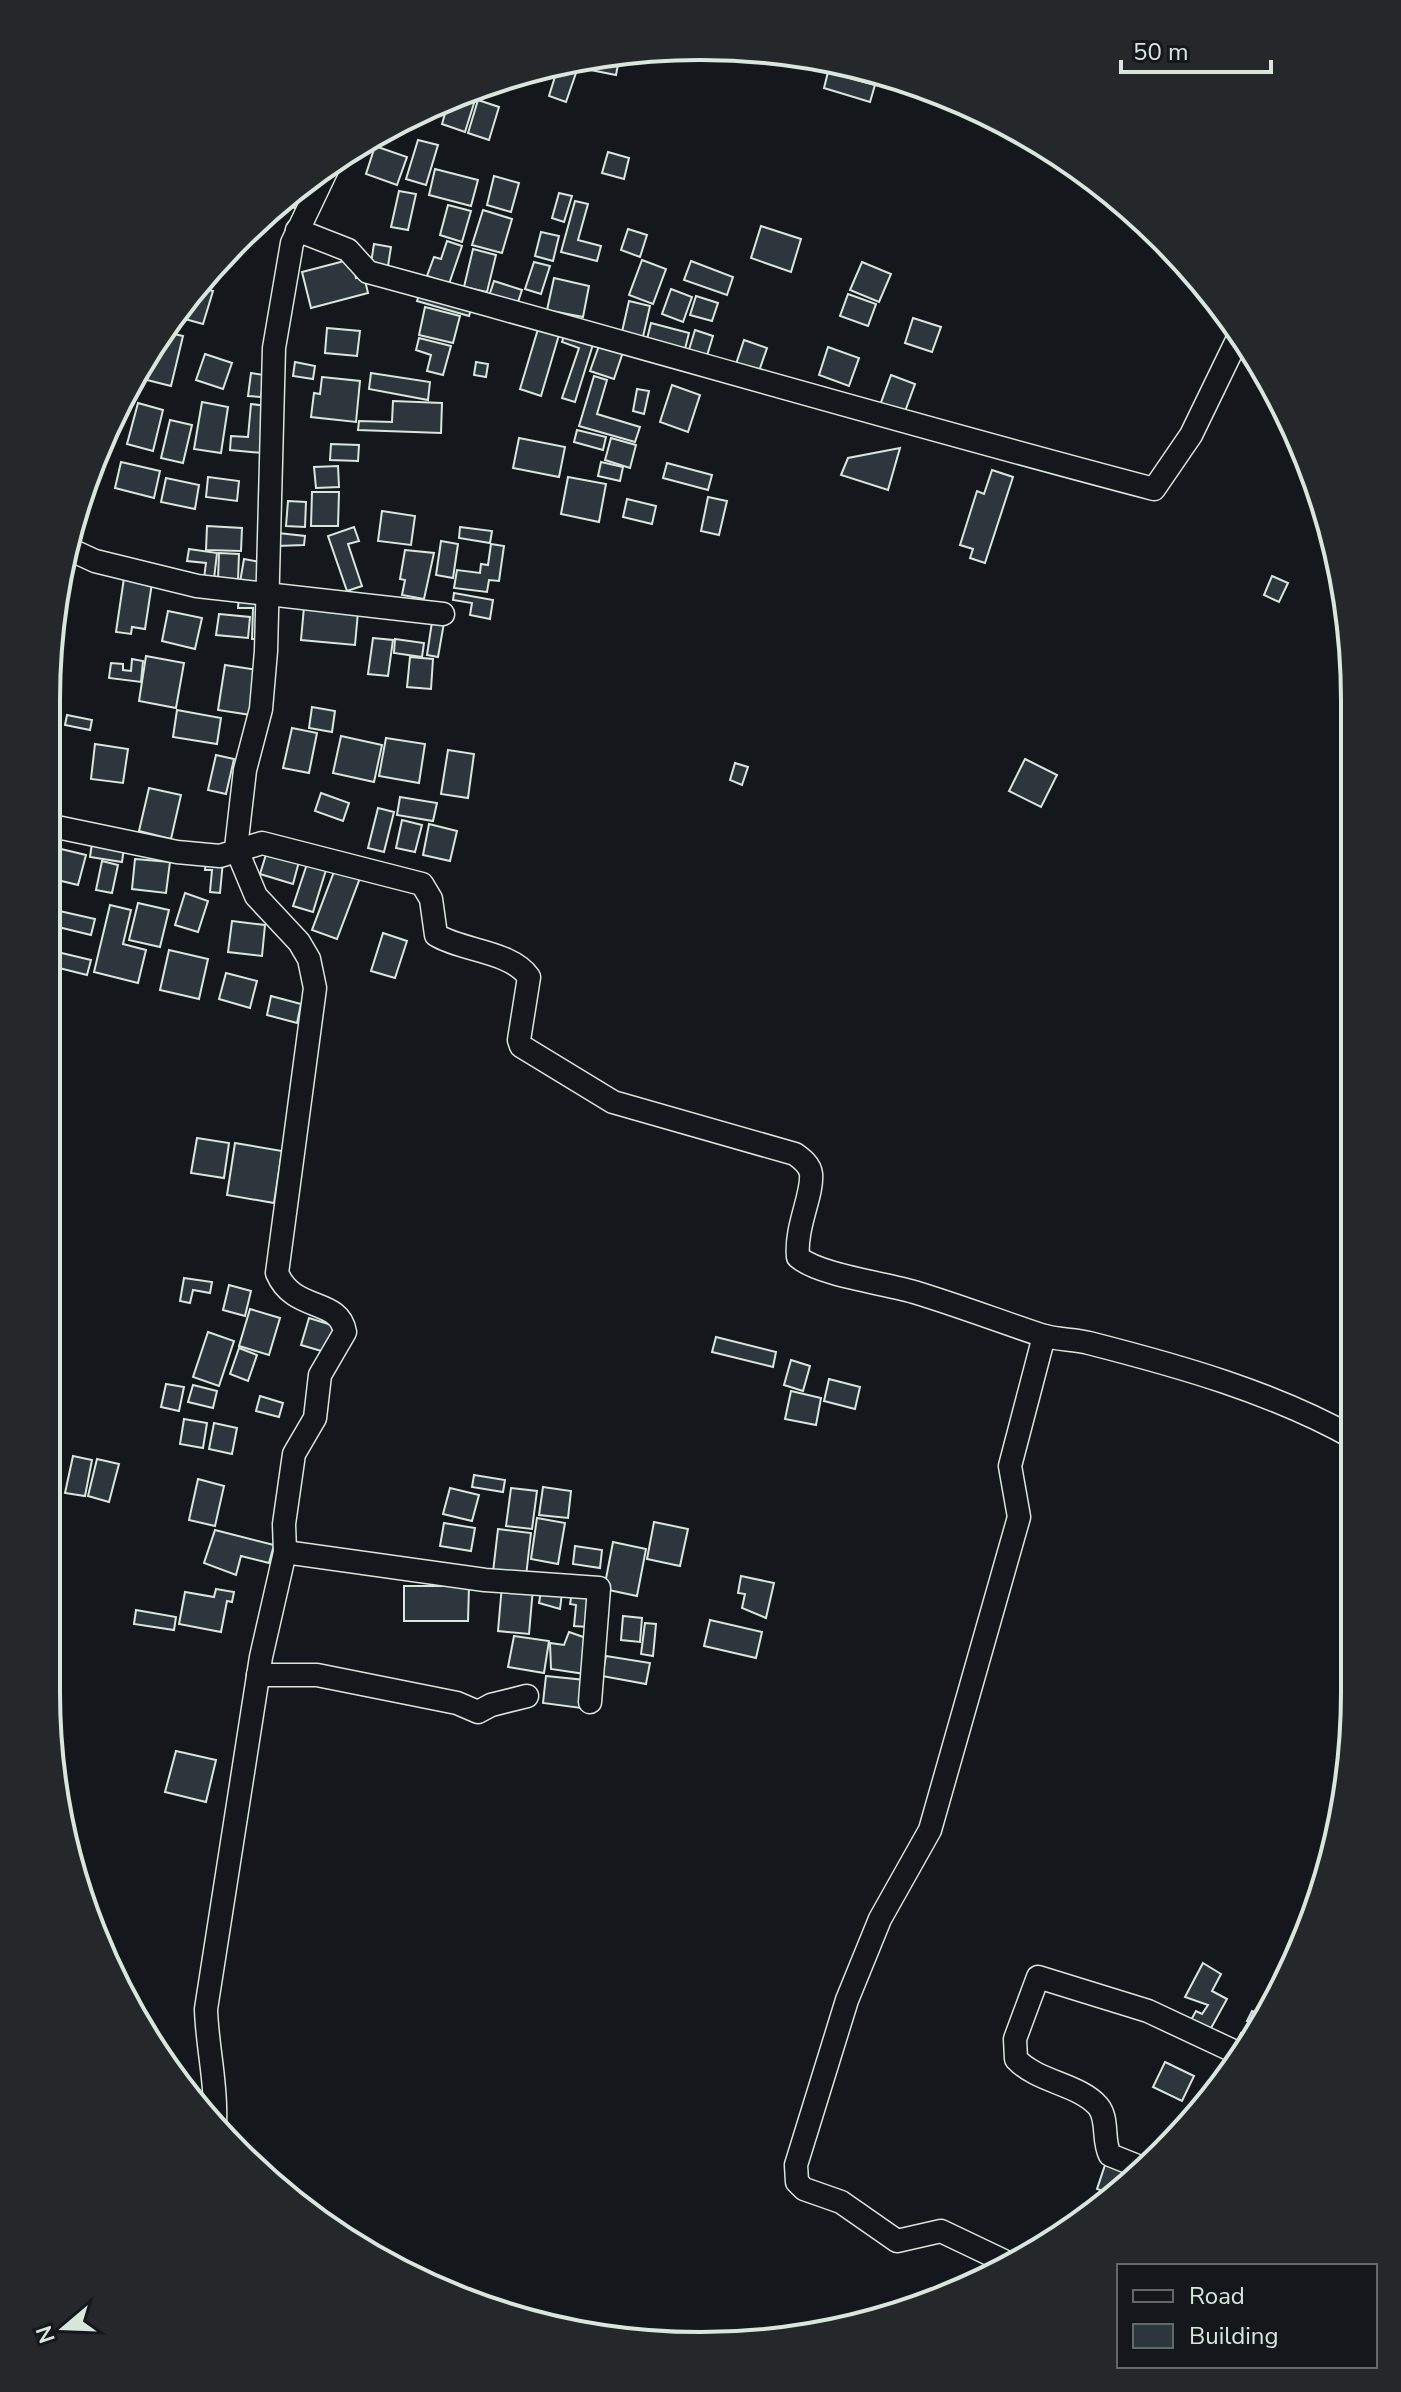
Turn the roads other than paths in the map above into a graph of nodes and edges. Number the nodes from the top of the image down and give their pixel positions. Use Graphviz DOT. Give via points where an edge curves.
graph roads {
  1 [pos="318,187"];
  2 [pos="297,230"];
  3 [pos="1234,346"];
  4 [pos="78,553"];
  5 [pos="267,594"];
  6 [pos="443,614"];
  7 [pos="60,828"];
  8 [pos="236,848"];
  9 [pos="1044,1336"];
  10 [pos="1341,1431"];
  11 [pos="285,1552"];
  12 [pos="258,1675"];
  13 [pos="527,1696"];
  14 [pos="590,1702"];
  15 [pos="1231,2050"];
  16 [pos="216,2110"];
  17 [pos="1132,2164"];
  18 [pos="998,2258"];
  1 -- 2 [label="street"];
  2 -- 3 [label="street" via="348,250 368,272 1154,489 1191,435"];
  2 -- 5 [label="street" via="274,348"];
  4 -- 5 [label="street" via="197,586"];
  5 -- 6 [label="street"];
  5 -- 8 [label="street" via="261,709 245,770"];
  7 -- 8 [label="street" via="177,852 220,856"];
  8 -- 9 [label="street" via="262,843 422,884 431,899 436,935 495,957 529,977 521,1046 613,1102 795,1154 805,1162 811,1173 796,1239 798,1257 810,1267 994,1316"];
  8 -- 11 [label="street" via="256,896 309,959 315,988 277,1273 289,1294 335,1311 345,1332 320,1375 315,1418 294,1454"];
  9 -- 10 [label="street" via="1086,1342 1234,1385"];
  9 -- 18 [label="street" via="1010,1466 1019,1517 930,1830 880,1919 847,2000 796,2165 797,2182 804,2189 841,2202 897,2241 941,2231"];
  11 -- 12 [label="street"];
  11 -- 14 [label="street" via="485,1580 599,1588"];
  12 -- 13 [label="street" via="317,1675 457,1703 478,1712"];
  12 -- 16 [label="street" via="206,2009"];
  15 -- 17 [label="street" via="1148,2011 1038,1977 1015,2039 1016,2059 1026,2070 1095,2103 1110,2155"];
}
